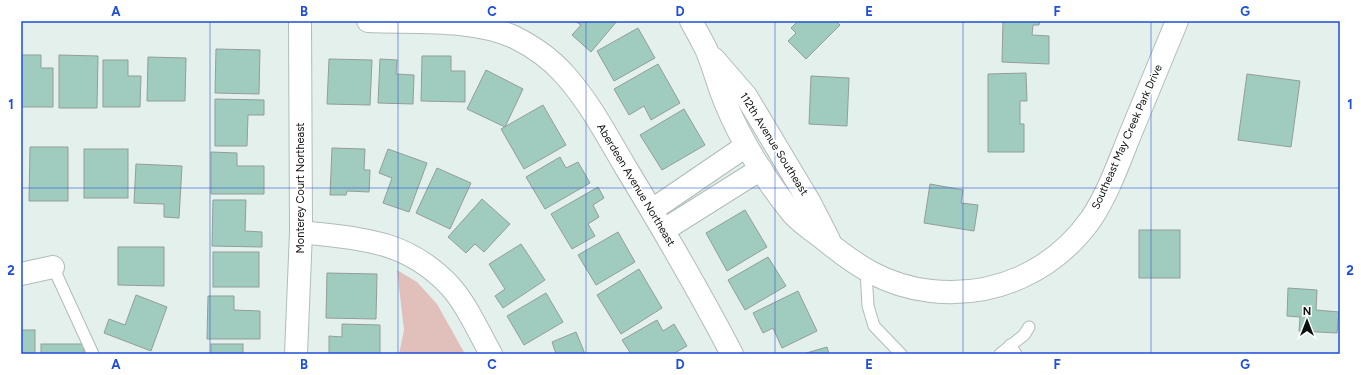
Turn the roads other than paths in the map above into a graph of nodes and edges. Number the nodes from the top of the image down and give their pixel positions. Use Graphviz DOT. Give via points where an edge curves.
graph roads {
  1 [pos="300,21"];
  2 [pos="368,21"];
  3 [pos="691,21"];
  4 [pos="1177,21"];
  5 [pos="706,49"];
  6 [pos="746,146"];
  7 [pos="761,169"];
  8 [pos="652,210"];
  9 [pos="664,230"];
  10 [pos="301,232"];
  11 [pos="833,247"];
  12 [pos="53,267"];
  13 [pos="866,271"];
  14 [pos="21,274"];
  15 [pos="1029,328"];
  16 [pos="1013,350"];
  17 [pos="93,354"];
  18 [pos="296,354"];
  19 [pos="490,354"];
  20 [pos="732,354"];
  21 [pos="901,354"];
  22 [pos="1000,354"];
  1 -- 10 [label="street, Monterey Court Northeast"];
  2 -- 8 [label="street, Aberdeen Avenue Northeast" via="464,25 489,29 515,38 544,56 564,73 578,90"];
  3 -- 5 [label="street, 112th Avenue Southeast"];
  4 -- 13 [label="street, Southeast May Creek Park Drive" via="1109,183 1092,217 1056,257 1030,274 978,291 949,293 922,290 894,283"];
  5 -- 6 [label="street, 112th Avenue Southeast" via="726,104"];
  5 -- 11 [label="street, 112th Avenue Southeast" via="746,96 810,202"];
  6 -- 7 [label="street, 112th Avenue Southeast"];
  6 -- 8 [label="street"];
  7 -- 9 [label="street"];
  7 -- 11 [label="street, 112th Avenue Southeast" via="794,215"];
  8 -- 9 [label="street, Aberdeen Avenue Northeast"];
  9 -- 20 [label="street, Aberdeen Avenue Northeast"];
  10 -- 18 [label="street, Monterey Court Northeast"];
  10 -- 19 [label="street" via="366,239 404,251 450,286"];
  11 -- 13 [label="street, 112th Avenue Southeast"];
  12 -- 14 [label="street"];
  12 -- 17 [label="lane"];
  13 -- 21 [label="lane" via="868,306 874,326"];
  15 -- 16 [label="lane"];
  16 -- 22 [label="lane"];
}
